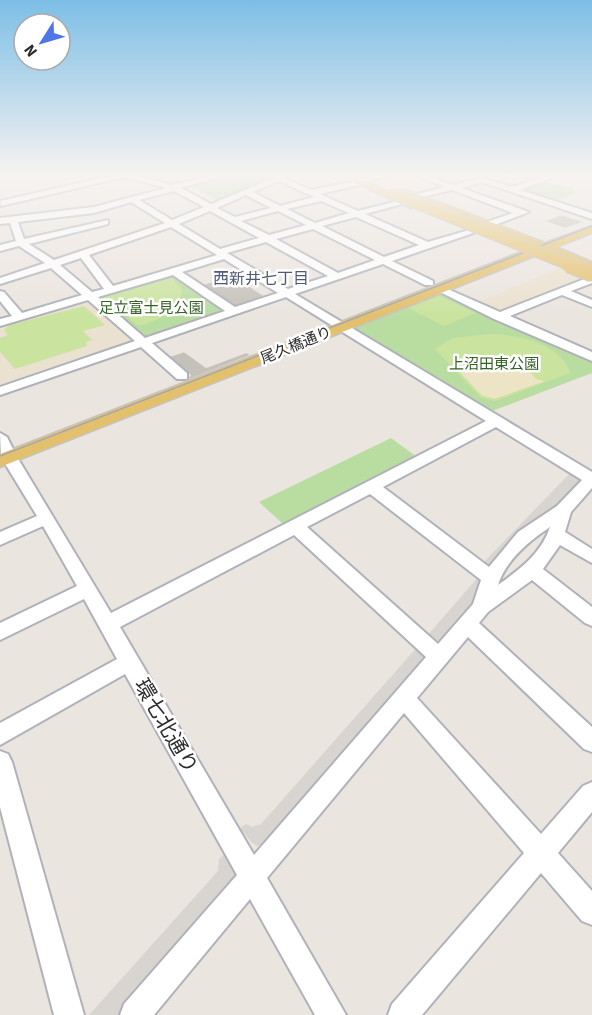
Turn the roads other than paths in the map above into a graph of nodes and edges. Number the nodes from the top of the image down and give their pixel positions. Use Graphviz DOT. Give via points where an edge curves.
graph roads {
  1 [pos="17,222"];
  2 [pos="95,222"];
  3 [pos="106,222"];
  4 [pos="237,222"];
  5 [pos="307,222"];
  6 [pos="322,222"];
  7 [pos="376,222"];
  8 [pos="456,222"];
  9 [pos="464,222"];
  10 [pos="480,222"];
  11 [pos="494,222"];
  12 [pos="589,222"];
  13 [pos="172,223"];
  14 [pos="313,225"];
  15 [pos="487,225"];
  16 [pos="592,228"];
  17 [pos="473,230"];
  18 [pos="130,239"];
  19 [pos="267,239"];
  20 [pos="21,243"];
  21 [pos="426,245"];
  22 [pos="0,248"];
  23 [pos="532,248"];
  24 [pos="83,254"];
  25 [pos="222,254"];
  26 [pos="383,260"];
  27 [pos="53,264"];
  28 [pos="174,271"];
  29 [pos="592,273"];
  30 [pos="336,276"];
  31 [pos="0,281"];
  32 [pos="434,286"];
  33 [pos="111,290"];
  34 [pos="561,291"];
  35 [pos="0,294"];
  36 [pos="287,294"];
  37 [pos="90,296"];
  38 [pos="592,304"];
  39 [pos="234,312"];
  40 [pos="19,317"];
  41 [pos="498,317"];
  42 [pos="0,322"];
  43 [pos="336,323"];
  44 [pos="142,342"];
  45 [pos="592,357"];
  46 [pos="182,376"];
  47 [pos="0,391"];
  48 [pos="497,422"];
  49 [pos="3,449"];
  50 [pos="592,479"];
  51 [pos="372,487"];
  52 [pos="564,510"];
  53 [pos="47,518"];
  54 [pos="295,526"];
  55 [pos="556,534"];
  56 [pos="0,539"];
  57 [pos="592,557"];
  58 [pos="532,570"];
  59 [pos="491,578"];
  60 [pos="88,590"];
  61 [pos="474,615"];
  62 [pos="592,618"];
  63 [pos="108,624"];
  64 [pos="0,632"];
  65 [pos="439,657"];
  66 [pos="129,662"];
  67 [pos="404,698"];
  68 [pos="0,735"];
  69 [pos="592,742"];
  70 [pos="0,762"];
  71 [pos="592,794"];
  72 [pos="541,852"];
  73 [pos="252,877"];
  74 [pos="592,911"];
  75 [pos="69,1015"];
  76 [pos="135,1015"];
  77 [pos="331,1015"];
  78 [pos="403,1015"];
  1 -- 20 [label="street"];
  2 -- 20 [label="street"];
  3 -- 18 [label="street"];
  4 -- 19 [label="street"];
  5 -- 14 [label="street"];
  6 -- 14 [label="street"];
  7 -- 21 [label="street"];
  8 -- 17 [label="main road"];
  9 -- 29 [label="main road, bridge"];
  10 -- 15 [label="main road"];
  11 -- 15 [label="street"];
  12 -- 23 [label="main road, 尾久橋通り"];
  13 -- 18 [label="street"];
  13 -- 25 [label="street"];
  14 -- 19 [label="street"];
  14 -- 26 [label="street"];
  15 -- 23 [label="main road"];
  16 -- 23 [label="main road, 尾久橋通り"];
  17 -- 21 [label="street"];
  17 -- 23 [label="main road"];
  18 -- 24 [label="street"];
  19 -- 25 [label="street"];
  19 -- 30 [label="street"];
  20 -- 22 [label="street"];
  20 -- 27 [label="street"];
  21 -- 26 [label="street"];
  23 -- 29 [label="main road"];
  23 -- 32 [label="main road, 尾久橋通り"];
  24 -- 27 [label="street"];
  24 -- 33 [label="street"];
  25 -- 28 [label="street"];
  25 -- 36 [label="street"];
  26 -- 30 [label="street"];
  26 -- 32 [label="street"];
  27 -- 31 [label="street"];
  27 -- 37 [label="street"];
  28 -- 33 [label="street"];
  28 -- 39 [label="street"];
  29 -- 34 [label="street"];
  30 -- 36 [label="street"];
  32 -- 41 [label="street"];
  32 -- 43 [label="main road, 尾久橋通り"];
  33 -- 37 [label="street"];
  34 -- 38 [label="street"];
  34 -- 41 [label="street"];
  35 -- 40 [label="street"];
  36 -- 39 [label="street"];
  36 -- 43 [label="street"];
  37 -- 40 [label="street"];
  37 -- 44 [label="street"];
  39 -- 44 [label="street"];
  40 -- 42 [label="street"];
  41 -- 45 [label="street"];
  43 -- 46 [label="main road, 尾久橋通り"];
  43 -- 48 [label="street"];
  43 -- 49 [label="main road, 尾久橋通り"];
  44 -- 46 [label="street"];
  44 -- 47 [label="street"];
  46 -- 49 [label="main road, 尾久橋通り"];
  48 -- 50 [label="street"];
  48 -- 51 [label="street"];
  49 -- 53 [label="street, 環七北通り"];
  50 -- 52 [label="street"];
  51 -- 54 [label="street"];
  51 -- 59 [label="street"];
  52 -- 55 [label="street"];
  52 -- 59 [label="street" via="524,536"];
  53 -- 56 [label="street"];
  53 -- 60 [label="street, 環七北通り"];
  54 -- 63 [label="street"];
  54 -- 65 [label="street"];
  55 -- 57 [label="street"];
  55 -- 58 [label="street"];
  58 -- 61 [label="street"];
  58 -- 62 [label="street"];
  59 -- 61 [label="street"];
  60 -- 63 [label="street, 環七北通り"];
  60 -- 64 [label="street"];
  61 -- 65 [label="street"];
  61 -- 69 [label="street"];
  63 -- 66 [label="street, 環七北通り"];
  65 -- 67 [label="street"];
  66 -- 68 [label="street"];
  66 -- 73 [label="street, 環七北通り"];
  67 -- 72 [label="street"];
  67 -- 73 [label="street"];
  70 -- 75 [label="street"];
  71 -- 72 [label="street"];
  72 -- 74 [label="street"];
  72 -- 78 [label="street"];
  73 -- 76 [label="street"];
  73 -- 77 [label="street, 環七北通り"];
}
